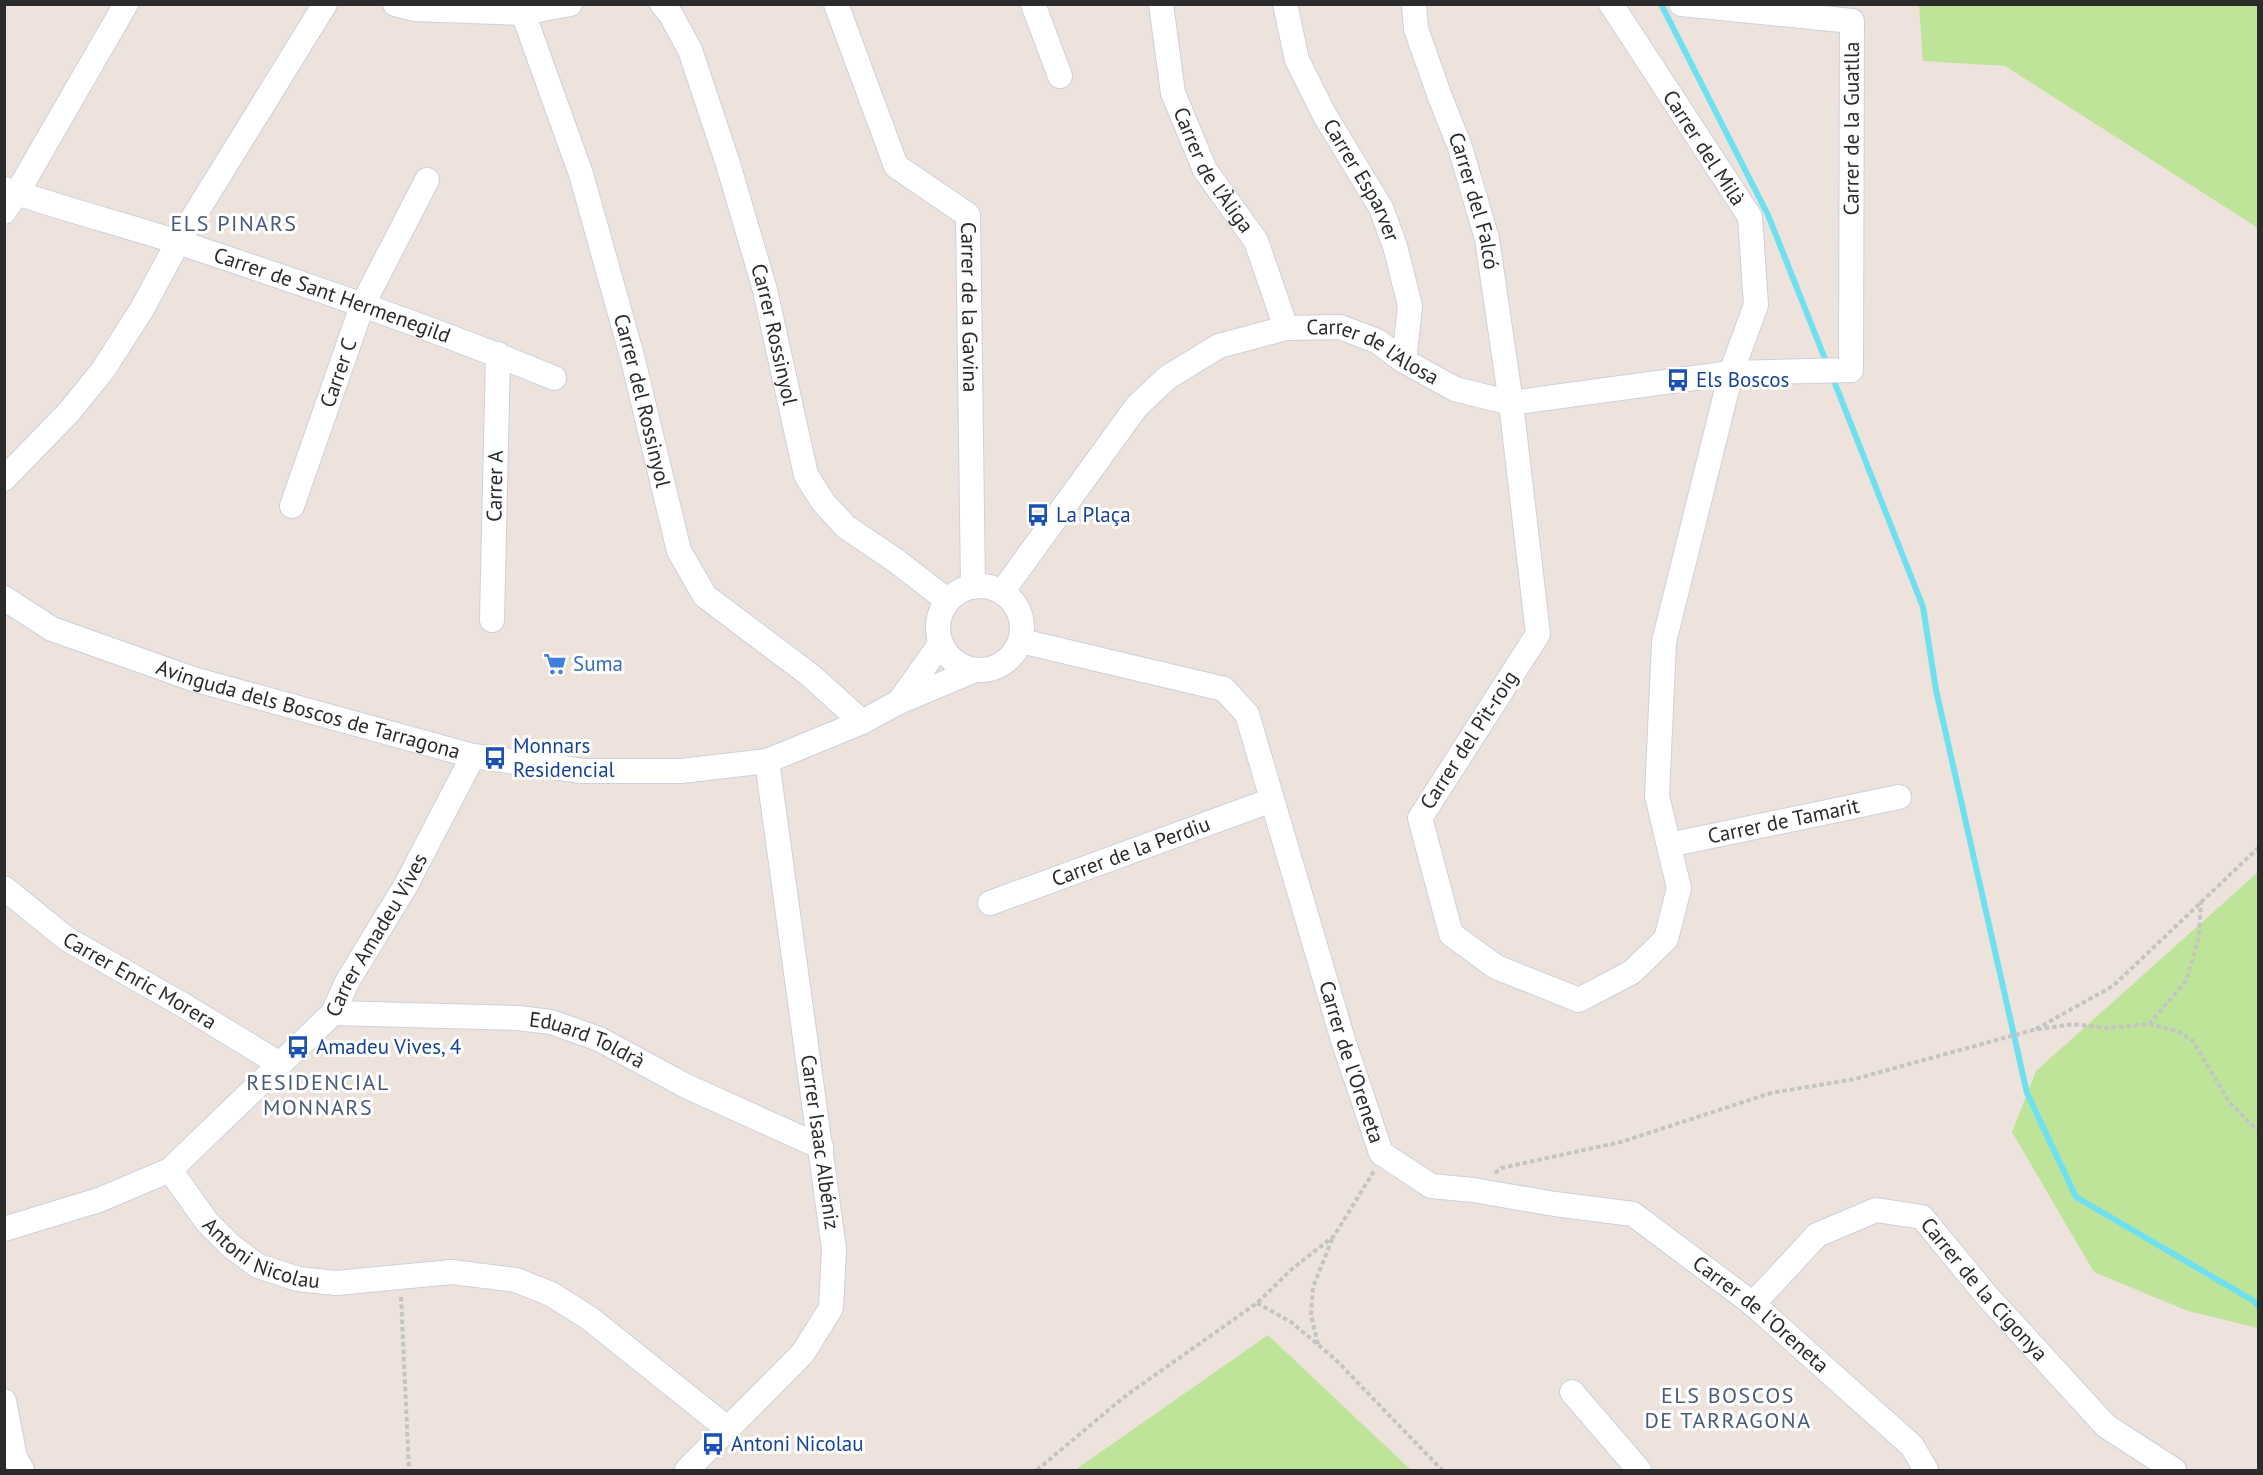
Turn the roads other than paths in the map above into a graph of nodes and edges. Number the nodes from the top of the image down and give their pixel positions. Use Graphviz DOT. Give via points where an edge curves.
graph roads {
  1 [pos="126,4"];
  2 [pos="325,4"];
  3 [pos="395,4"];
  4 [pos="570,4"];
  5 [pos="836,4"];
  6 [pos="1033,4"];
  7 [pos="1161,4"];
  8 [pos="1285,4"];
  9 [pos="1414,4"];
  10 [pos="1611,4"];
  11 [pos="1681,4"];
  12 [pos="666,10"];
  13 [pos="524,13"];
  14 [pos="1060,76"];
  15 [pos="428,180"];
  16 [pos="9,198"];
  17 [pos="178,242"];
  18 [pos="362,306"];
  19 [pos="1286,328"];
  20 [pos="498,354"];
  21 [pos="1404,361"];
  22 [pos="1847,370"];
  23 [pos="1731,373"];
  24 [pos="554,378"];
  25 [pos="1511,403"];
  26 [pos="4,479"];
  27 [pos="292,506"];
  28 [pos="973,587"];
  29 [pos="1002,592"];
  30 [pos="4,598"];
  31 [pos="948,601"];
  32 [pos="492,620"];
  33 [pos="1021,641"];
  34 [pos="941,643"];
  35 [pos="975,670"];
  36 [pos="899,702"];
  37 [pos="862,722"];
  38 [pos="473,756"];
  39 [pos="767,761"];
  40 [pos="1899,798"];
  41 [pos="1272,800"];
  42 [pos="1669,845"];
  43 [pos="4,888"];
  44 [pos="990,903"];
  45 [pos="333,1013"];
  46 [pos="280,1064"];
  47 [pos="820,1147"];
  48 [pos="170,1170"];
  49 [pos="4,1229"];
  50 [pos="1753,1304"];
  51 [pos="1572,1392"];
  52 [pos="4,1401"];
  53 [pos="728,1429"];
  54 [pos="22,1470"];
  55 [pos="687,1470"];
  56 [pos="1639,1470"];
  57 [pos="1926,1470"];
  58 [pos="2174,1470"];
  1 -- 16 [label="street"];
  2 -- 17 [label="street"];
  3 -- 13 [label="street" via="414,9"];
  4 -- 13 [label="street"];
  5 -- 28 [label="street, Carrer de la Gavina" via="896,166 968,215"];
  6 -- 14 [label="street"];
  7 -- 19 [label="street, Carrer de l'Àliga" via="1173,93 1205,170 1256,241"];
  8 -- 21 [label="street, Carrer Esparver" via="1298,60 1324,114 1381,208 1395,246 1410,306"];
  9 -- 25 [label="street, Carrer del Falcó" via="1416,28 1460,147 1487,239"];
  10 -- 23 [label="street, Carrer del Milà" via="1750,218 1756,305"];
  11 -- 22 [label="street, Carrer de la Guatlla" via="1852,21"];
  12 -- 31 [label="street, Carrer Rossinyol" via="690,50 732,175 765,290 806,475 822,502 846,527"];
  13 -- 37 [label="street, Carrer del Rossinyol" via="585,186 632,356 679,551 705,596 810,675"];
  15 -- 18 [label="street, Carrer C"];
  16 -- 17 [label="street, Carrer de Sant Hermenegild"];
  17 -- 18 [label="street, Carrer de Sant Hermenegild"];
  17 -- 26 [label="street" via="104,370"];
  18 -- 20 [label="street, Carrer de Sant Hermenegild"];
  18 -- 27 [label="street, Carrer C"];
  19 -- 21 [label="street, Carrer de l'Alosa" via="1340,327 1377,341"];
  19 -- 29 [label="street, Carrer de l'Alosa" via="1219,346 1168,377 1137,406"];
  20 -- 24 [label="street, Carrer de Sant Hermenegild"];
  20 -- 32 [label="street, Carrer A"];
  21 -- 25 [label="street, Carrer de l'Alosa" via="1455,389"];
  22 -- 23 [label="street, Carrer de l'Alosa"];
  23 -- 25 [label="street, Carrer de l'Alosa"];
  23 -- 42 [label="street, Carrer del Pit-roig" via="1664,642 1657,796"];
  25 -- 42 [label="street, Carrer del Pit-roig" via="1538,634 1420,818 1451,934 1496,967 1579,1000 1632,972 1666,939 1678,888"];
  28 -- 29 [label="street"];
  28 -- 31 [label="street"];
  29 -- 33 [label="street" via="1019,612"];
  30 -- 38 [label="street, Avinguda dels Boscos de Tarragona" via="52,629 193,679"];
  31 -- 34 [label="street" via="940,614"];
  33 -- 35 [label="street" via="1003,664"];
  33 -- 41 [label="street, Carrer de l'Oreneta" via="1224,688 1247,714"];
  34 -- 35 [label="street" via="959,665"];
  34 -- 36 [label="street"];
  35 -- 36 [label="street, Avinguda dels Boscos de Tarragona"];
  36 -- 37 [label="street, Avinguda dels Boscos de Tarragona"];
  37 -- 39 [label="street, Avinguda dels Boscos de Tarragona"];
  38 -- 39 [label="street, Avinguda dels Boscos de Tarragona" via="583,771 631,773"];
  38 -- 45 [label="street, Carrer Amadeu Vives"];
  39 -- 47 [label="street, Carrer Isaac Albéniz"];
  40 -- 42 [label="street, Carrer de Tamarit"];
  41 -- 44 [label="street, Carrer de la Perdiu"];
  41 -- 50 [label="street, Carrer de l'Oreneta" via="1381,1153 1431,1186 1633,1214"];
  43 -- 46 [label="street, Carrer Enric Morera" via="68,939"];
  45 -- 46 [label="street, Carrer Amadeu Vives"];
  45 -- 47 [label="street, Eduard Toldrà" via="551,1022 600,1039 686,1086"];
  46 -- 48 [label="street, Carrer Amadeu Vives"];
  47 -- 53 [label="street, Carrer Isaac Albéniz" via="834,1249 831,1308 803,1353"];
  48 -- 49 [label="street, Carrer Amadeu Vives" via="99,1200"];
  48 -- 53 [label="street, Antoni Nicolau" via="207,1222 258,1266 298,1279 336,1282 452,1272 516,1280 551,1294 590,1318"];
  50 -- 57 [label="street, Carrer de l'Oreneta" via="1912,1446"];
  50 -- 58 [label="street, Carrer de la Cigonya" via="1817,1235 1876,1210 1922,1217 1987,1296 2106,1426"];
  51 -- 56 [label="street"];
  52 -- 54 [label="street" via="15,1458"];
  53 -- 55 [label="street, Carrer Isaac Albéniz"];
}
